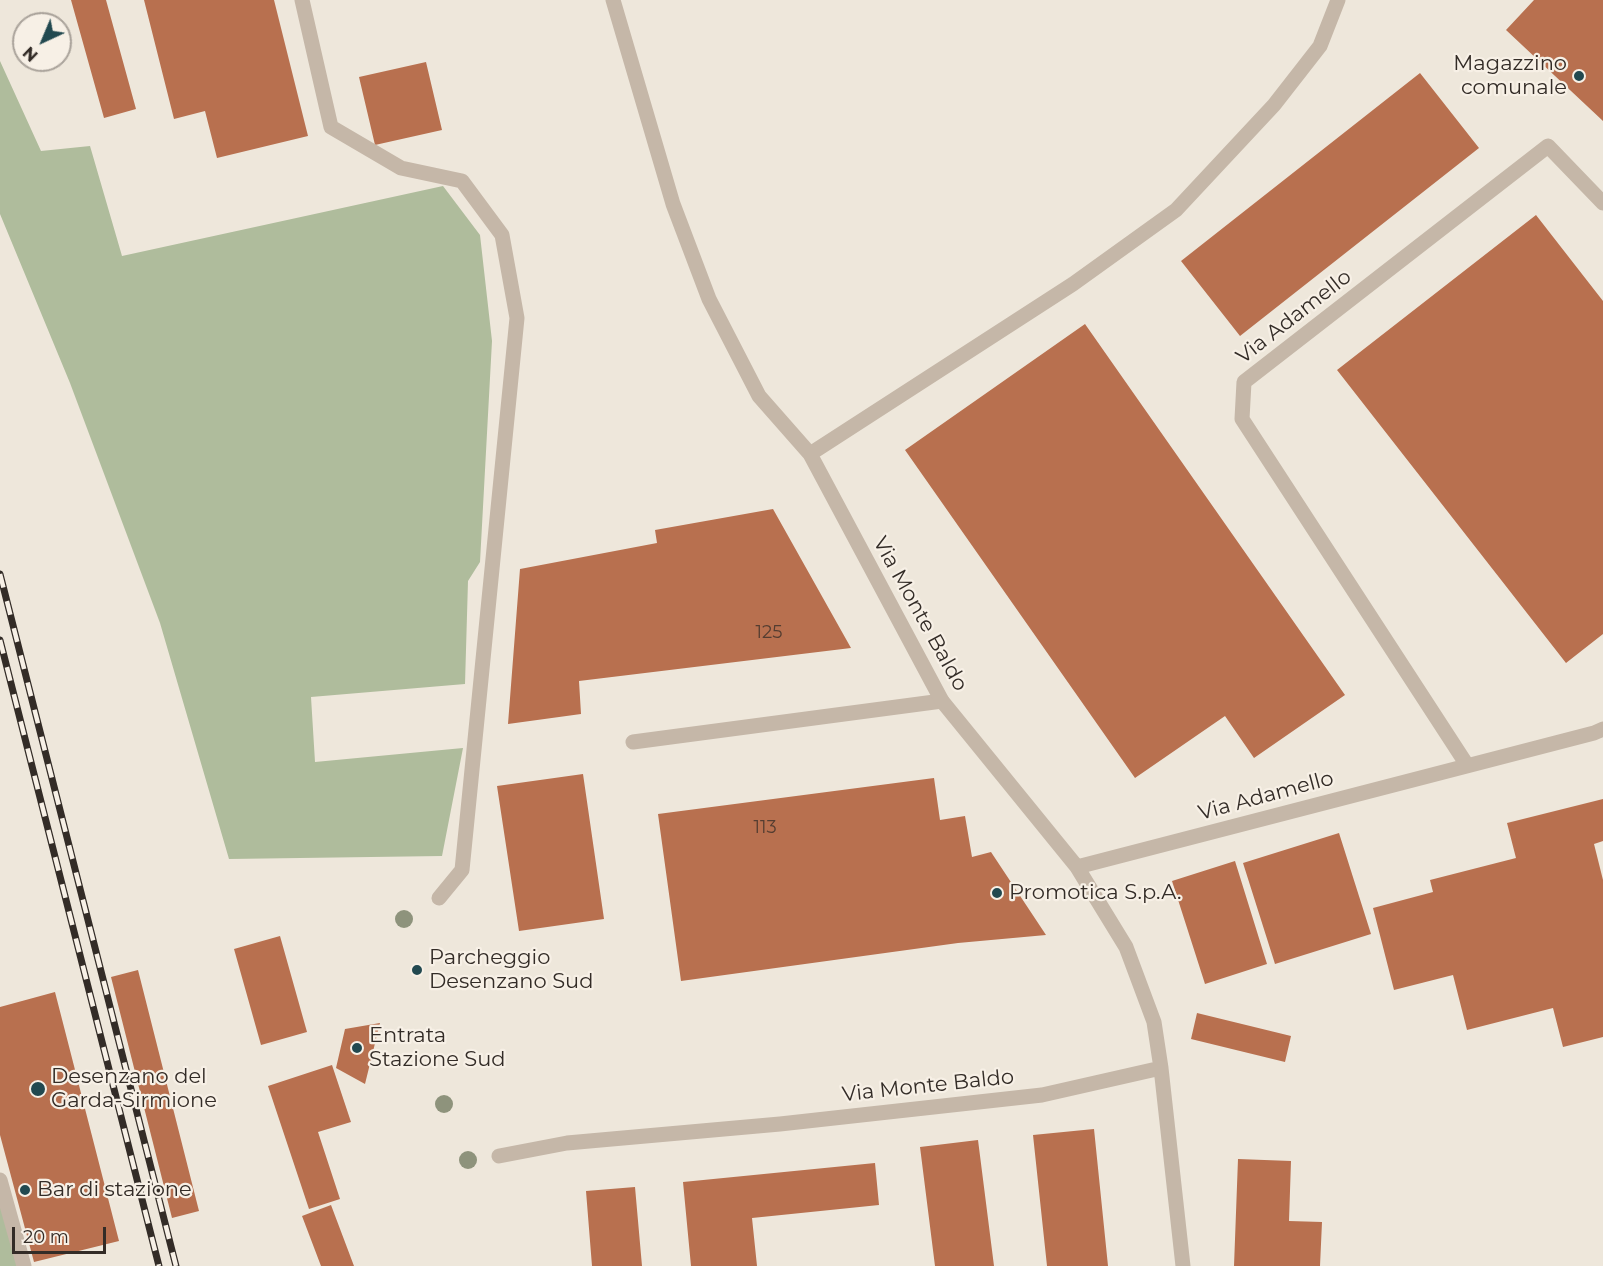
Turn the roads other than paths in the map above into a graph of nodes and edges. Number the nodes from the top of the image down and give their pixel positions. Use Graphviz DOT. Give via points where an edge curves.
graph roads {
  1 [pos="302,0"];
  2 [pos="613,0"];
  3 [pos="1338,0"];
  4 [pos="1603,203"];
  5 [pos="810,454"];
  6 [pos="942,701"];
  7 [pos="1603,729"];
  8 [pos="633,742"];
  9 [pos="1467,765"];
  10 [pos="1077,867"];
  11 [pos="439,898"];
  12 [pos="1161,1068"];
  13 [pos="499,1156"];
  14 [pos="0,1180"];
  15 [pos="24,1266"];
  16 [pos="1183,1266"];
  1 -- 11 [label="street" via="331,127 401,168 462,181 502,234 517,318 462,870"];
  2 -- 5 [label="street, Via Monte Baldo" via="673,204 709,298 759,396"];
  3 -- 5 [label="street" via="1320,46 1274,105 1176,210 1074,284"];
  4 -- 9 [label="street, Via Adamello" via="1548,146 1244,382 1242,419"];
  5 -- 6 [label="street, Via Monte Baldo"];
  6 -- 8 [label="street"];
  6 -- 10 [label="street, Via Monte Baldo"];
  7 -- 9 [label="street, Via Adamello"];
  9 -- 10 [label="street, Via Adamello"];
  10 -- 12 [label="street, Via Monte Baldo" via="1126,947 1154,1022"];
  12 -- 13 [label="street, Via Monte Baldo" via="1042,1095 567,1143"];
  12 -- 16 [label="street"];
  14 -- 15 [label="street"];
}
